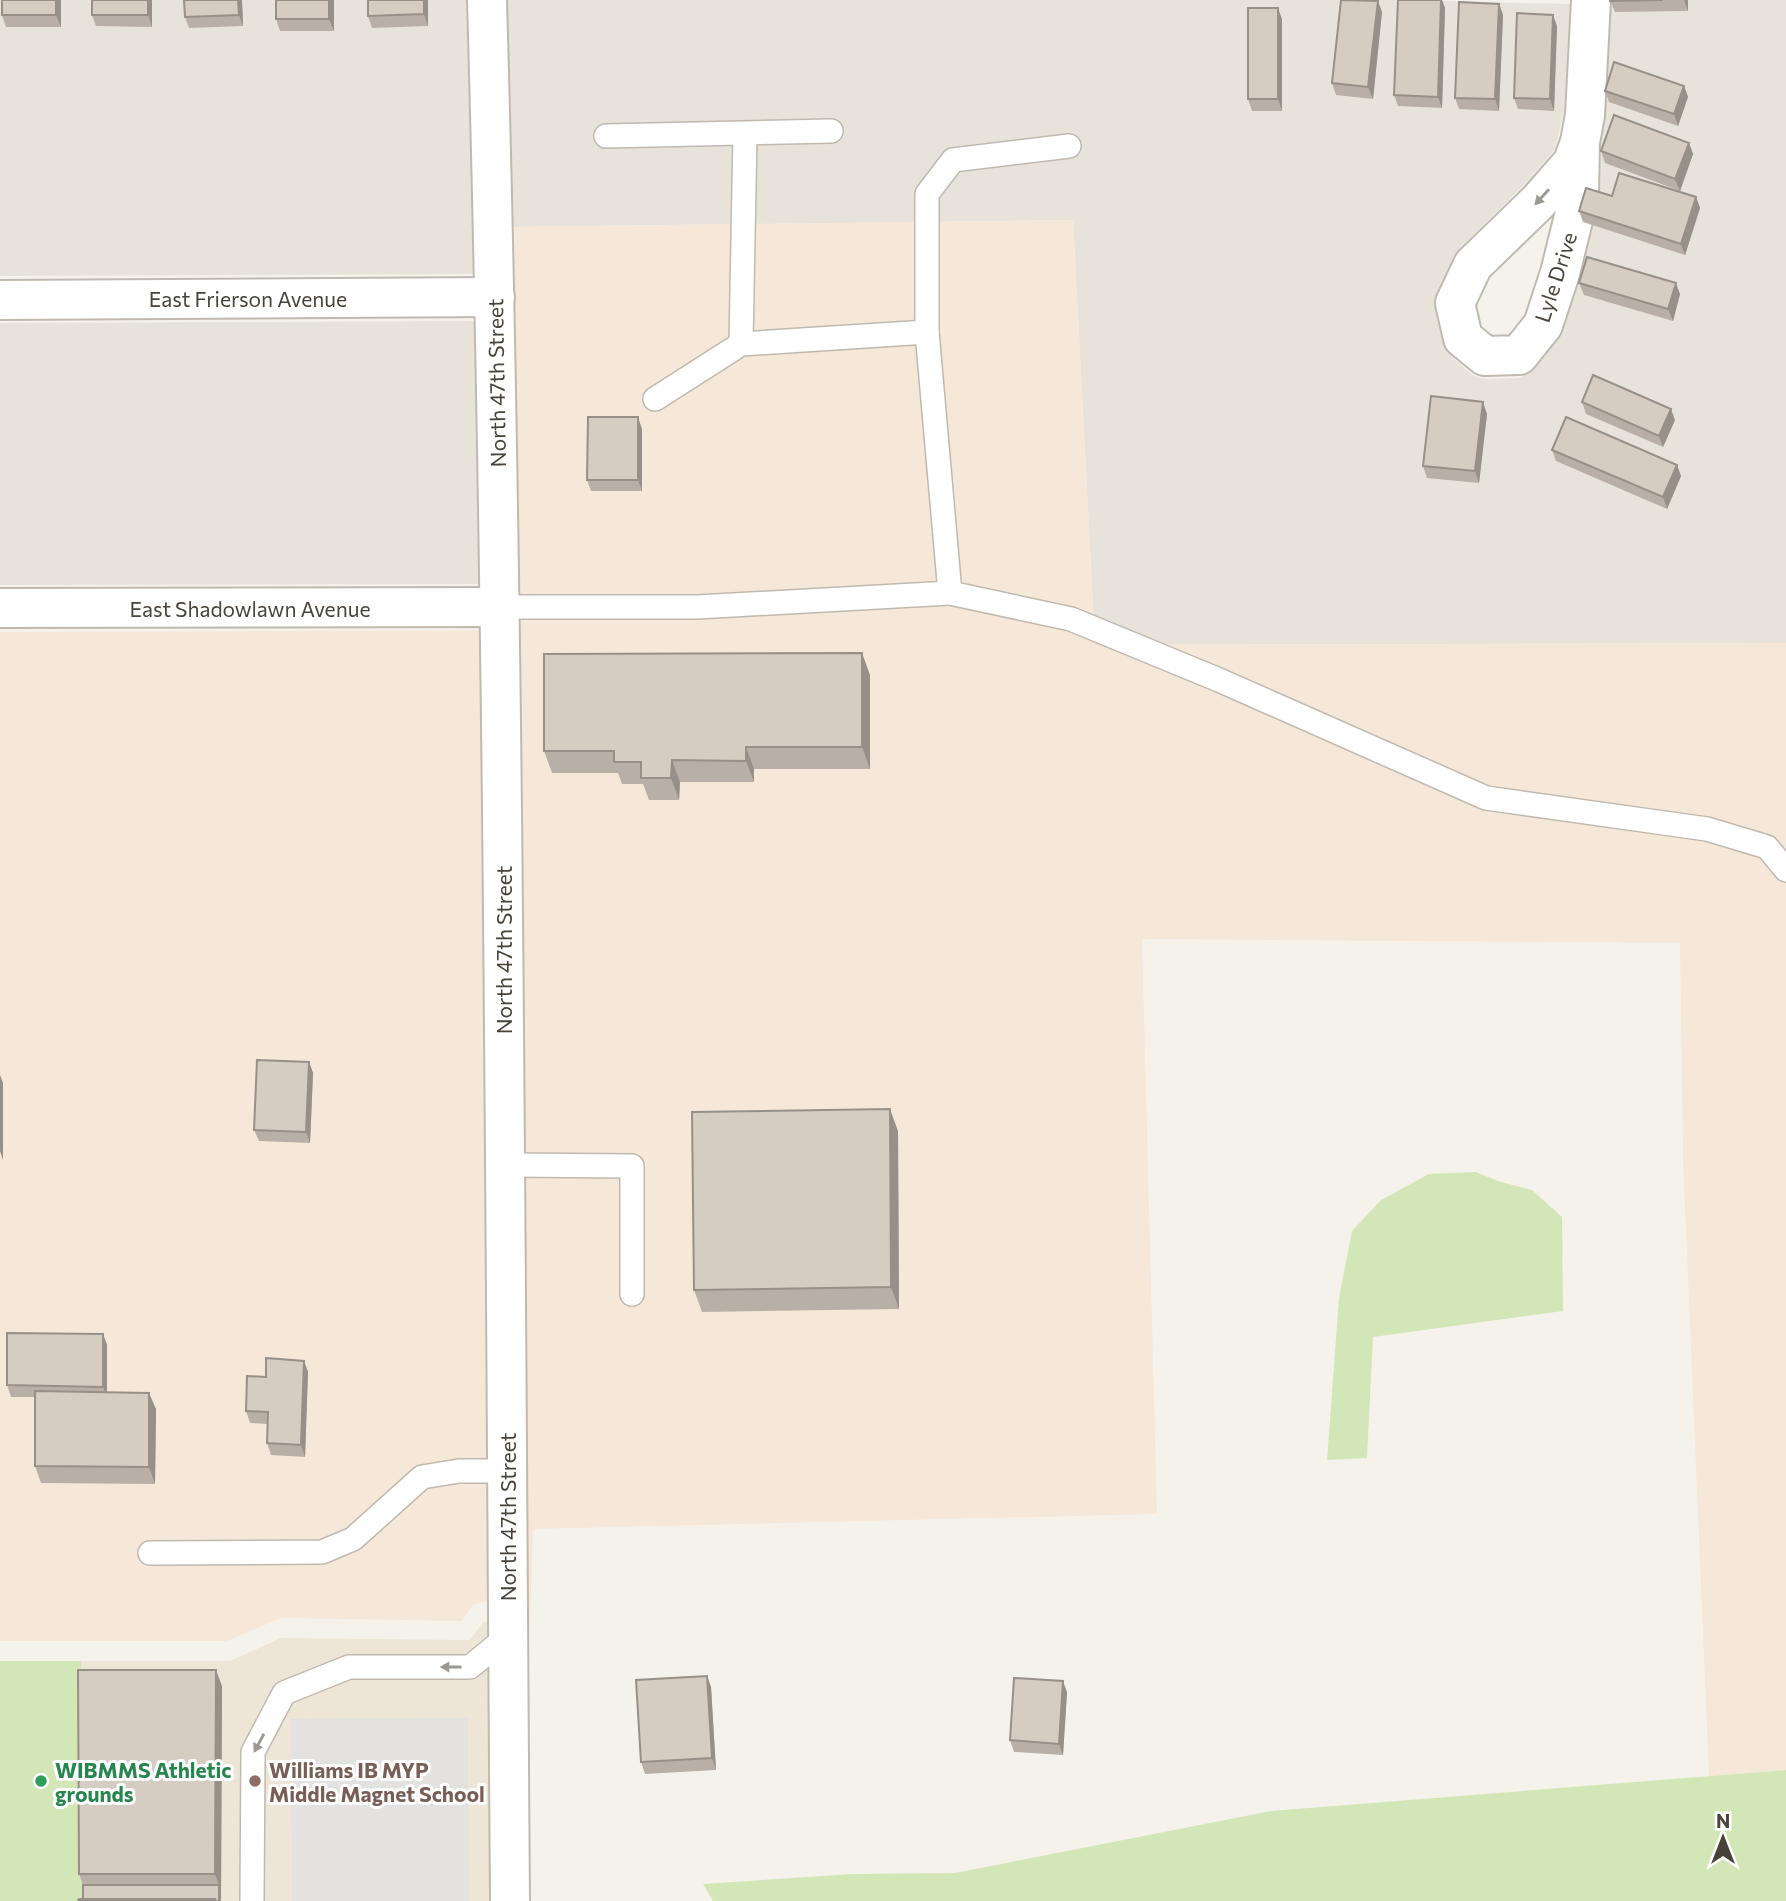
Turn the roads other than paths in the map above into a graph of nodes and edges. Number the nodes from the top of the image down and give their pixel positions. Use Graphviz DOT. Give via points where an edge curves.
graph roads {
  1 [pos="487,0"];
  2 [pos="1591,0"];
  3 [pos="831,131"];
  4 [pos="745,134"];
  5 [pos="606,136"];
  6 [pos="1580,142"];
  7 [pos="1069,146"];
  8 [pos="495,298"];
  9 [pos="0,300"];
  10 [pos="927,332"];
  11 [pos="741,344"];
  12 [pos="654,399"];
  13 [pos="950,593"];
  14 [pos="500,607"];
  15 [pos="0,608"];
  16 [pos="1786,870"];
  17 [pos="505,1165"];
  18 [pos="632,1294"];
  19 [pos="507,1471"];
  20 [pos="150,1553"];
  21 [pos="508,1636"];
  22 [pos="252,1901"];
  23 [pos="510,1901"];
  1 -- 8 [label="street, North 47th Street"];
  2 -- 6 [label="street, Lyle Drive"];
  3 -- 4 [label="lane"];
  4 -- 5 [label="lane"];
  4 -- 11 [label="lane"];
  6 -- 6 [label="street, Lyle Drive, one-way" via="1573,162 1473,265 1455,303 1464,338 1485,356 1518,355 1542,324 1579,197"];
  7 -- 10 [label="lane" via="953,160 928,194"];
  8 -- 9 [label="street, East Frierson Avenue"];
  8 -- 14 [label="street, North 47th Street"];
  10 -- 11 [label="lane"];
  10 -- 13 [label="lane"];
  11 -- 12 [label="lane"];
  13 -- 14 [label="lane" via="697,607"];
  13 -- 16 [label="lane" via="1071,619 1486,798 1707,829 1768,847"];
  14 -- 15 [label="street, East Shadowlawn Avenue"];
  14 -- 17 [label="street, North 47th Street"];
  17 -- 18 [label="lane" via="632,1166"];
  17 -- 19 [label="street, North 47th Street"];
  19 -- 20 [label="lane" via="422,1477 353,1539 322,1552"];
  19 -- 21 [label="street, North 47th Street"];
  21 -- 22 [label="lane, one-way" via="470,1667 349,1667 284,1693 253,1752"];
  21 -- 23 [label="street, North 47th Street"];
}
